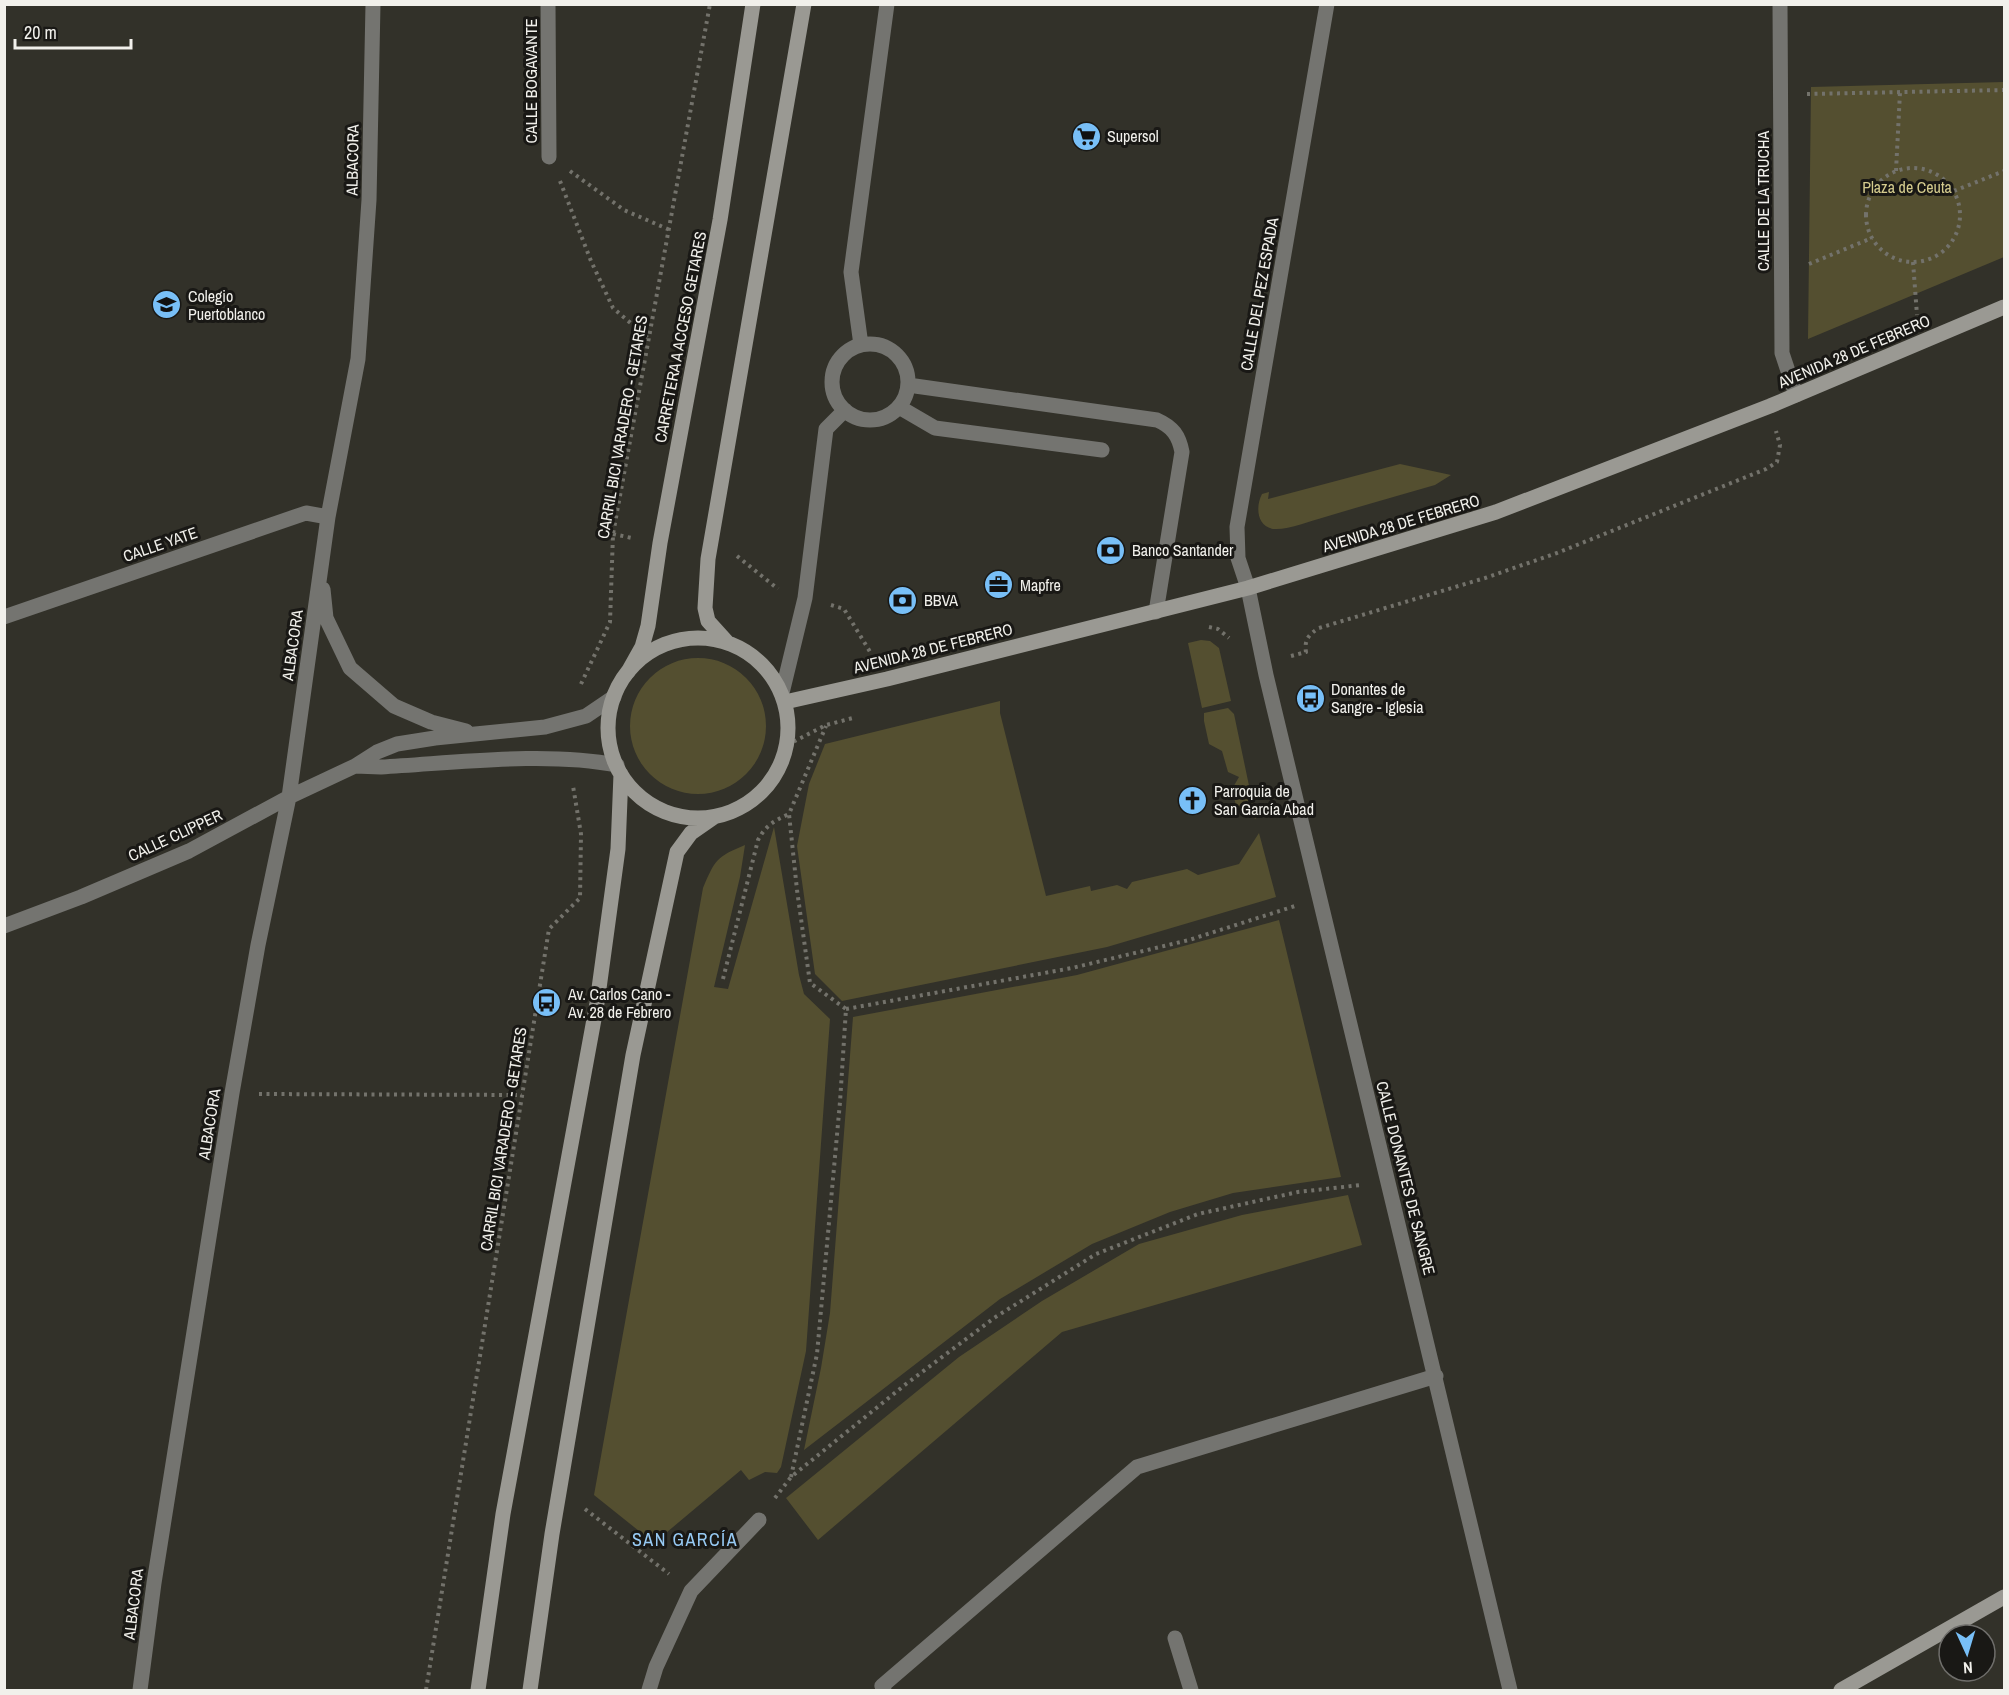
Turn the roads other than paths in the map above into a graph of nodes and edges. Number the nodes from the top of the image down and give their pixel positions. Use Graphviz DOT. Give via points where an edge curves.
graph roads {
  1 [pos="373,4"];
  2 [pos="548,4"];
  3 [pos="753,4"];
  4 [pos="804,4"];
  5 [pos="887,4"];
  6 [pos="1327,4"];
  7 [pos="1780,4"];
  8 [pos="549,157"];
  9 [pos="2004,307"];
  10 [pos="861,345"];
  11 [pos="908,385"];
  12 [pos="1796,395"];
  13 [pos="898,406"];
  14 [pos="845,410"];
  15 [pos="1102,450"];
  16 [pos="328,517"];
  17 [pos="321,564"];
  18 [pos="1248,588"];
  19 [pos="1156,612"];
  20 [pos="4,617"];
  21 [pos="727,642"];
  22 [pos="628,672"];
  23 [pos="1266,675"];
  24 [pos="614,697"];
  25 [pos="784,697"];
  26 [pos="484,734"];
  27 [pos="355,766"];
  28 [pos="619,770"];
  29 [pos="289,797"];
  30 [pos="714,817"];
  31 [pos="4,926"];
  32 [pos="1436,1376"];
  33 [pos="759,1520"];
  34 [pos="2004,1597"];
  35 [pos="1175,1638"];
  36 [pos="140,1690"];
  37 [pos="478,1690"];
  38 [pos="530,1690"];
  39 [pos="649,1690"];
  40 [pos="884,1690"];
  41 [pos="1191,1690"];
  42 [pos="1510,1690"];
  43 [pos="1841,1690"];
  1 -- 16 [label="street, ALBACORA" via="369,200 358,358"];
  2 -- 8 [label="street, CALLE BOGAVANTE"];
  3 -- 22 [label="street, CARRETERA A ACCESO GETARES" via="720,220 648,626"];
  4 -- 21 [label="street" via="708,559 706,615"];
  5 -- 10 [label="street" via="851,272"];
  6 -- 18 [label="street, CALLE DEL PEZ ESPADA" via="1237,527 1238,558"];
  7 -- 12 [label="street, CALLE DE LA TRUCHA" via="1782,353"];
  9 -- 12 [label="street, AVENIDA 28 DE FEBRERO"];
  10 -- 11 [label="street" via="873,344 895,353 903,362"];
  10 -- 14 [label="street" via="841,357 832,379 837,401"];
  11 -- 13 [label="street"];
  11 -- 19 [label="street" via="1167,424 1175,432 1182,453"];
  12 -- 18 [label="street, AVENIDA 28 DE FEBRERO" via="1496,512"];
  13 -- 14 [label="street" via="879,419 867,420"];
  13 -- 15 [label="street" via="935,428"];
  14 -- 25 [label="street" via="826,429 805,598"];
  16 -- 17 [label="street, ALBACORA"];
  16 -- 20 [label="street, CALLE YATE" via="306,513"];
  17 -- 26 [label="street, ALBACORA" via="326,618 350,668 394,706 431,722"];
  17 -- 29 [label="street, ALBACORA"];
  18 -- 19 [label="street, AVENIDA 28 DE FEBRERO"];
  18 -- 23 [label="street, CALLE DEL PEZ ESPADA"];
  19 -- 25 [label="street, AVENIDA 28 DE FEBRERO" via="887,679"];
  21 -- 22 [label="street" via="705,638 663,645"];
  21 -- 25 [label="street" via="763,665"];
  22 -- 24 [label="street"];
  23 -- 32 [label="street, CALLE DONANTES DE SANGRE"];
  24 -- 26 [label="street, CALLE CLIPPER" via="586,716 545,727"];
  24 -- 28 [label="street" via="608,732"];
  25 -- 30 [label="street" via="789,724 787,745 775,775 753,800"];
  26 -- 27 [label="street, CALLE CLIPPER" via="397,744"];
  27 -- 28 [label="street, CALLE CLIPPER" via="568,759 596,761"];
  27 -- 29 [label="street, CALLE CLIPPER"];
  28 -- 30 [label="street" via="633,791 651,805 671,814"];
  28 -- 37 [label="street" via="618,849 597,1003 503,1514"];
  29 -- 31 [label="street, CALLE CLIPPER" via="189,852"];
  29 -- 36 [label="street, ALBACORA" via="232,1094 153,1583"];
  30 -- 38 [label="street" via="691,833 677,852 633,1055"];
  32 -- 40 [label="street" via="1137,1467 882,1686"];
  32 -- 42 [label="street, CALLE DONANTES DE SANGRE"];
  33 -- 39 [label="street" via="692,1591"];
  34 -- 43 [label="street"];
  35 -- 41 [label="street"];
}
